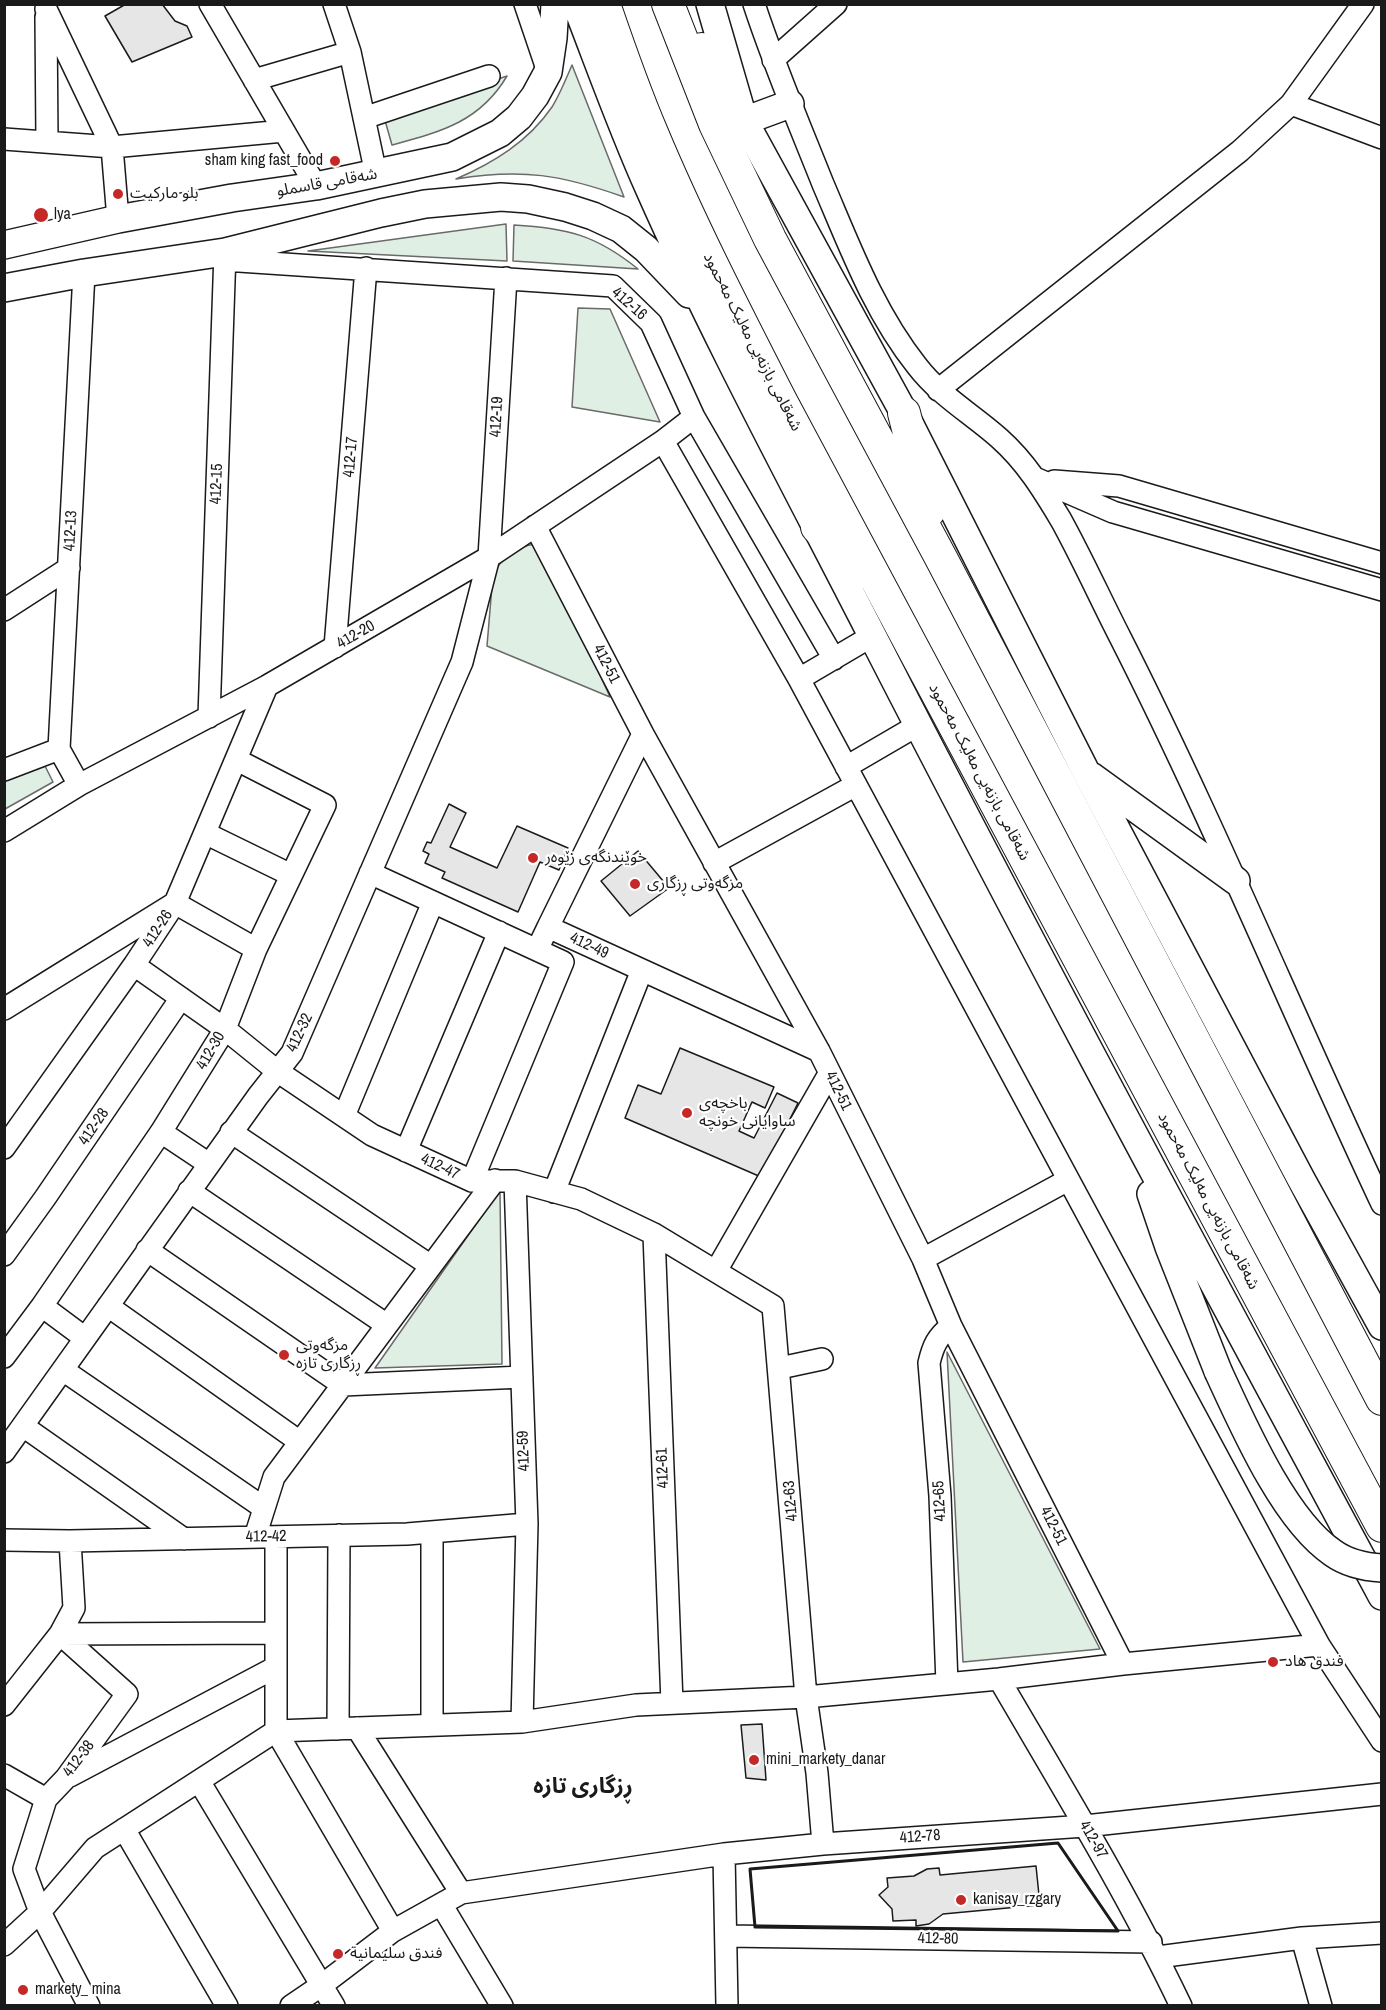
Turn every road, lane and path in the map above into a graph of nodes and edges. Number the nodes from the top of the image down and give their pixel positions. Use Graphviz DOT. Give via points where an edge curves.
graph roads {
  1 [pos="210,4"];
  2 [pos="334,4"];
  3 [pos="525,4"];
  4 [pos="555,4"];
  5 [pos="576,4"];
  6 [pos="604,4"];
  7 [pos="668,4"];
  8 [pos="676,4"];
  9 [pos="710,4"];
  10 [pos="836,4"];
  11 [pos="1363,4"];
  12 [pos="755,5"];
  13 [pos="50,6"];
  14 [pos="350,52"];
  15 [pos="773,60"];
  16 [pos="548,72"];
  17 [pos="489,76"];
  18 [pos="254,80"];
  19 [pos="790,104"];
  20 [pos="1291,104"];
  21 [pos="364,118"];
  22 [pos="744,121"];
  23 [pos="284,131"];
  24 [pos="1382,138"];
  25 [pos="4,139"];
  26 [pos="47,141"];
  27 [pos="112,147"];
  28 [pos="376,174"];
  29 [pos="316,186"];
  30 [pos="381,213"];
  31 [pos="118,219"];
  32 [pos="4,245"];
  33 [pos="224,256"];
  34 [pos="366,268"];
  35 [pos="84,273"];
  36 [pos="506,278"];
  37 [pos="4,288"];
  38 [pos="710,317"];
  39 [pos="938,390"];
  40 [pos="904,413"];
  41 [pos="694,417"];
  42 [pos="663,441"];
  43 [pos="1037,480"];
  44 [pos="1119,486"];
  45 [pos="1113,512"];
  46 [pos="536,526"];
  47 [pos="817,526"];
  48 [pos="489,557"];
  49 [pos="941,558"];
  50 [pos="1382,563"];
  51 [pos="69,568"];
  52 [pos="1382,591"];
  53 [pos="888,603"];
  54 [pos="4,610"];
  55 [pos="872,636"];
  56 [pos="335,647"];
  57 [pos="834,659"];
  58 [pos="799,679"];
  59 [pos="267,686"];
  60 [pos="209,717"];
  61 [pos="918,725"];
  62 [pos="643,734"];
  63 [pos="59,748"];
  64 [pos="237,760"];
  65 [pos="4,770"];
  66 [pos="1086,772"];
  67 [pos="851,776"];
  68 [pos="79,785"];
  69 [pos="4,831"];
  70 [pos="205,833"];
  71 [pos="714,863"];
  72 [pos="370,873"];
  73 [pos="291,875"];
  74 [pos="1236,881"];
  75 [pos="433,902"];
  76 [pos="175,903"];
  77 [pos="548,927"];
  78 [pos="500,932"];
  79 [pos="574,939"];
  80 [pos="256,949"];
  81 [pos="537,950"];
  82 [pos="563,962"];
  83 [pos="134,965"];
  84 [pos="642,970"];
  85 [pos="181,998"];
  86 [pos="4,1009"];
  87 [pos="225,1029"];
  88 [pos="819,1051"];
  89 [pos="277,1071"];
  90 [pos="829,1074"];
  91 [pos="344,1116"];
  92 [pos="1131,1130"];
  93 [pos="161,1132"];
  94 [pos="231,1132"];
  95 [pos="4,1149"];
  96 [pos="406,1151"];
  97 [pos="209,1164"];
  98 [pos="1068,1179"];
  99 [pos="505,1180"];
  100 [pos="472,1181"];
  101 [pos="189,1191"];
  102 [pos="554,1192"];
  103 [pos="1382,1204"];
  104 [pos="654,1234"];
  105 [pos="147,1250"];
  106 [pos="4,1255"];
  107 [pos="923,1259"];
  108 [pos="431,1266"];
  109 [pos="716,1271"];
  110 [pos="42,1306"];
  111 [pos="108,1306"];
  112 [pos="774,1306"];
  113 [pos="387,1325"];
  114 [pos="951,1326"];
  115 [pos="1382,1326"];
  116 [pos="85,1338"];
  117 [pos="4,1357"];
  118 [pos="822,1359"];
  119 [pos="780,1368"];
  120 [pos="63,1370"];
  121 [pos="522,1377"];
  122 [pos="343,1384"];
  123 [pos="1382,1399"];
  124 [pos="23,1426"];
  125 [pos="300,1442"];
  126 [pos="4,1452"];
  127 [pos="264,1508"];
  128 [pos="527,1524"];
  129 [pos="1382,1526"];
  130 [pos="432,1532"];
  131 [pos="339,1535"];
  132 [pos="266,1537"];
  133 [pos="184,1539"];
  134 [pos="4,1540"];
  135 [pos="70,1541"];
  136 [pos="1382,1568"];
  137 [pos="1382,1596"];
  138 [pos="276,1633"];
  139 [pos="60,1634"];
  140 [pos="1319,1645"];
  141 [pos="1123,1664"];
  142 [pos="276,1666"];
  143 [pos="999,1679"];
  144 [pos="947,1684"];
  145 [pos="806,1697"];
  146 [pos="672,1702"];
  147 [pos="4,1705"];
  148 [pos="522,1722"];
  149 [pos="432,1725"];
  150 [pos="348,1729"];
  151 [pos="276,1731"];
  152 [pos="1382,1741"];
  153 [pos="4,1775"];
  154 [pos="66,1778"];
  155 [pos="199,1781"];
  156 [pos="1382,1794"];
  157 [pos="46,1800"];
  158 [pos="1085,1826"];
  159 [pos="124,1829"];
  160 [pos="823,1844"];
  161 [pos="724,1854"];
  162 [pos="460,1893"];
  163 [pos="441,1904"];
  164 [pos="40,1912"];
  165 [pos="393,1931"];
  166 [pos="1382,1933"];
  167 [pos="726,1936"];
  168 [pos="1302,1938"];
  169 [pos="4,1945"];
  170 [pos="1154,1950"];
  171 [pos="322,1985"];
  172 [pos="89,2006"];
  173 [pos="227,2006"];
  174 [pos="291,2006"];
  175 [pos="334,2006"];
  176 [pos="502,2006"];
  177 [pos="727,2006"];
  178 [pos="1181,2006"];
  179 [pos="1321,2006"];
  1 -- 18 [label="street"];
  2 -- 14 [label="street"];
  3 -- 16 [label="street"];
  4 -- 16 [label="main road, شەقامی قاسملو"];
  5 -- 38 [label="main road" via="629,143"];
  6 -- 53 [label="highway, شەقامی بازنەیی مەلیک مەحمود" via="652,132 716,272"];
  7 -- 49 [label="highway" via="744,187"];
  8 -- 22 [label="highway"];
  9 -- 22 [label="main road"];
  10 -- 15 [label="street"];
  11 -- 20 [label="street"];
  12 -- 15 [label="street"];
  13 -- 26 [label="street"];
  13 -- 27 [label="street"];
  14 -- 18 [label="street"];
  14 -- 21 [label="street"];
  15 -- 19 [label="street"];
  16 -- 28 [label="main road, شەقامی قاسملو" via="519,117 500,133 452,157"];
  17 -- 21 [label="street"];
  18 -- 23 [label="street"];
  19 -- 22 [label="main road"];
  19 -- 39 [label="street" via="877,305 902,347"];
  20 -- 24 [label="street"];
  20 -- 39 [label="street" via="1240,151"];
  21 -- 28 [label="street"];
  22 -- 40 [label="main road"];
  23 -- 27 [label="street"];
  23 -- 29 [label="street"];
  25 -- 26 [label="street"];
  26 -- 27 [label="street"];
  27 -- 31 [label="street"];
  28 -- 29 [label="main road, شەقامی قاسملو"];
  28 -- 30 [label="main road"];
  29 -- 31 [label="main road, شەقامی قاسملو"];
  30 -- 33 [label="main road"];
  30 -- 38 [label="main road" via="425,204 501,197 528,199 593,216 621,229 646,249"];
  31 -- 32 [label="main road, شەقامی قاسملو"];
  33 -- 34 [label="street, 412-16"];
  33 -- 35 [label="main road"];
  33 -- 60 [label="street, 412-15"];
  34 -- 36 [label="street, 412-16"];
  34 -- 56 [label="street, 412-17"];
  35 -- 37 [label="main road"];
  35 -- 51 [label="street, 412-13"];
  36 -- 41 [label="street, 412-16" via="613,286 651,323"];
  36 -- 48 [label="street, 412-19"];
  38 -- 47 [label="main road"];
  39 -- 43 [label="street" via="1001,440"];
  40 -- 49 [label="highway"];
  40 -- 66 [label="main road"];
  41 -- 42 [label="street, 412-20"];
  41 -- 57 [label="street, 412-16"];
  42 -- 46 [label="street, 412-20"];
  42 -- 58 [label="street"];
  43 -- 44 [label="street"];
  43 -- 45 [label="street"];
  43 -- 74 [label="street" via="1151,699"];
  44 -- 45 [label="street"];
  44 -- 50 [label="street"];
  45 -- 52 [label="street"];
  46 -- 48 [label="street, 412-20"];
  46 -- 62 [label="street, 412-51"];
  47 -- 53 [label="highway"];
  47 -- 55 [label="main road"];
  48 -- 56 [label="street, 412-20"];
  48 -- 72 [label="street, 412-32" via="462,662"];
  49 -- 123 [label="highway"];
  51 -- 54 [label="street"];
  51 -- 63 [label="street, 412-13"];
  53 -- 129 [label="highway, شەقامی بازنەیی مەلیک مەحمود"];
  55 -- 57 [label="street"];
  55 -- 61 [label="main road"];
  56 -- 59 [label="street, 412-20"];
  57 -- 58 [label="street"];
  58 -- 67 [label="street"];
  59 -- 60 [label="street, 412-20"];
  59 -- 64 [label="street, 412-26"];
  60 -- 68 [label="street, 412-20"];
  61 -- 67 [label="street"];
  61 -- 92 [label="main road"];
  62 -- 71 [label="street, 412-51"];
  62 -- 77 [label="street"];
  63 -- 65 [label="street"];
  63 -- 68 [label="street"];
  64 -- 70 [label="street, 412-26"];
  64 -- 73 [label="street, 412-30" via="325,805"];
  66 -- 74 [label="main road"];
  66 -- 115 [label="main road"];
  67 -- 71 [label="street"];
  67 -- 98 [label="street"];
  68 -- 69 [label="street, 412-20"];
  70 -- 73 [label="street"];
  70 -- 76 [label="street, 412-26"];
  71 -- 88 [label="street, 412-51"];
  72 -- 75 [label="street"];
  72 -- 89 [label="street, 412-32" via="292,1053"];
  73 -- 80 [label="street, 412-30"];
  74 -- 103 [label="street"];
  75 -- 78 [label="street"];
  75 -- 91 [label="street"];
  76 -- 80 [label="street"];
  76 -- 83 [label="street, 412-26"];
  76 -- 86 [label="street"];
  77 -- 79 [label="street, 412-49"];
  77 -- 81 [label="street"];
  78 -- 81 [label="street"];
  78 -- 96 [label="street"];
  79 -- 82 [label="street"];
  79 -- 84 [label="street, 412-49"];
  80 -- 87 [label="street, 412-30"];
  81 -- 82 [label="street"];
  82 -- 100 [label="street"];
  83 -- 85 [label="street, 412-47"];
  83 -- 95 [label="street, 412-26"];
  84 -- 88 [label="street, 412-49"];
  84 -- 102 [label="street"];
  85 -- 87 [label="street, 412-47"];
  85 -- 106 [label="street, 412-28"];
  87 -- 89 [label="street, 412-47"];
  87 -- 93 [label="street, 412-30"];
  88 -- 90 [label="street, 412-51"];
  89 -- 91 [label="street, 412-47"];
  89 -- 94 [label="street, 412-32"];
  90 -- 107 [label="street, 412-51"];
  90 -- 109 [label="street"];
  91 -- 96 [label="street, 412-47"];
  92 -- 136 [label="main road, bridge" via="1169,1247 1218,1371 1263,1461 1305,1527 1334,1554"];
  92 -- 137 [label="main road"];
  93 -- 97 [label="street"];
  93 -- 110 [label="street, 412-30"];
  94 -- 97 [label="street, 412-32"];
  94 -- 108 [label="street"];
  96 -- 100 [label="street, 412-47"];
  97 -- 101 [label="street, 412-32"];
  98 -- 107 [label="street"];
  98 -- 140 [label="street"];
  99 -- 100 [label="street, 412-47"];
  99 -- 102 [label="street, 412-47"];
  99 -- 108 [label="street"];
  99 -- 121 [label="street, 412-59"];
  101 -- 105 [label="street, 412-32"];
  101 -- 113 [label="street"];
  102 -- 104 [label="street, 412-47" via="581,1199"];
  104 -- 109 [label="street, 412-47"];
  104 -- 146 [label="street, 412-61"];
  105 -- 111 [label="street, 412-32"];
  105 -- 122 [label="street"];
  107 -- 114 [label="street, 412-51"];
  108 -- 113 [label="street"];
  109 -- 112 [label="street, 412-47"];
  110 -- 116 [label="street"];
  110 -- 117 [label="street, 412-30"];
  111 -- 116 [label="street, 412-32"];
  111 -- 125 [label="street"];
  112 -- 119 [label="street, 412-63"];
  113 -- 122 [label="street"];
  114 -- 141 [label="street, 412-51"];
  114 -- 144 [label="street, 412-65" via="934,1344 929,1363 940,1496"];
  116 -- 120 [label="street, 412-32"];
  118 -- 119 [label="street"];
  119 -- 145 [label="street, 412-63"];
  120 -- 124 [label="street, 412-32"];
  120 -- 127 [label="street"];
  121 -- 122 [label="street"];
  121 -- 128 [label="street, 412-59"];
  122 -- 125 [label="street"];
  124 -- 126 [label="street, 412-32"];
  124 -- 133 [label="street"];
  125 -- 127 [label="street" via="274,1477"];
  127 -- 132 [label="street"];
  128 -- 130 [label="street, 412-42"];
  128 -- 148 [label="street, 412-59"];
  130 -- 131 [label="street, 412-42"];
  130 -- 149 [label="street"];
  131 -- 132 [label="street, 412-42"];
  131 -- 150 [label="street"];
  132 -- 133 [label="street, 412-42"];
  132 -- 138 [label="street"];
  133 -- 135 [label="street, 412-42"];
  134 -- 135 [label="street, 412-42"];
  135 -- 139 [label="street" via="74,1608"];
  138 -- 139 [label="street"];
  138 -- 142 [label="street"];
  139 -- 147 [label="street"];
  139 -- 154 [label="street, 412-38" via="127,1694"];
  140 -- 141 [label="street"];
  140 -- 152 [label="street"];
  141 -- 143 [label="street"];
  142 -- 151 [label="street"];
  142 -- 154 [label="street"];
  143 -- 144 [label="street"];
  143 -- 158 [label="street, 412-97"];
  144 -- 145 [label="street"];
  145 -- 146 [label="street"];
  145 -- 160 [label="street, 412-63"];
  146 -- 148 [label="street"];
  148 -- 149 [label="street"];
  149 -- 150 [label="street"];
  150 -- 151 [label="street"];
  150 -- 162 [label="street"];
  151 -- 155 [label="street"];
  151 -- 165 [label="street"];
  153 -- 157 [label="street"];
  154 -- 157 [label="street, 412-38"];
  155 -- 159 [label="street"];
  155 -- 171 [label="street"];
  156 -- 158 [label="street, 412-78"];
  157 -- 164 [label="street, 412-38" via="24,1869"];
  158 -- 160 [label="street, 412-78"];
  158 -- 170 [label="street, 412-97"];
  159 -- 164 [label="street" via="95,1848"];
  159 -- 173 [label="street"];
  160 -- 161 [label="street, 412-78"];
  161 -- 162 [label="street, 412-78"];
  161 -- 167 [label="street"];
  162 -- 163 [label="street"];
  163 -- 165 [label="street"];
  163 -- 176 [label="street"];
  164 -- 169 [label="street"];
  164 -- 172 [label="street, 412-38"];
  165 -- 171 [label="street"];
  166 -- 168 [label="street, 412-80"];
  167 -- 170 [label="street, 412-80"];
  167 -- 177 [label="street"];
  168 -- 170 [label="street, 412-80"];
  168 -- 179 [label="street"];
  170 -- 178 [label="street, 412-97"];
  171 -- 174 [label="street"];
  171 -- 175 [label="street"];
}
